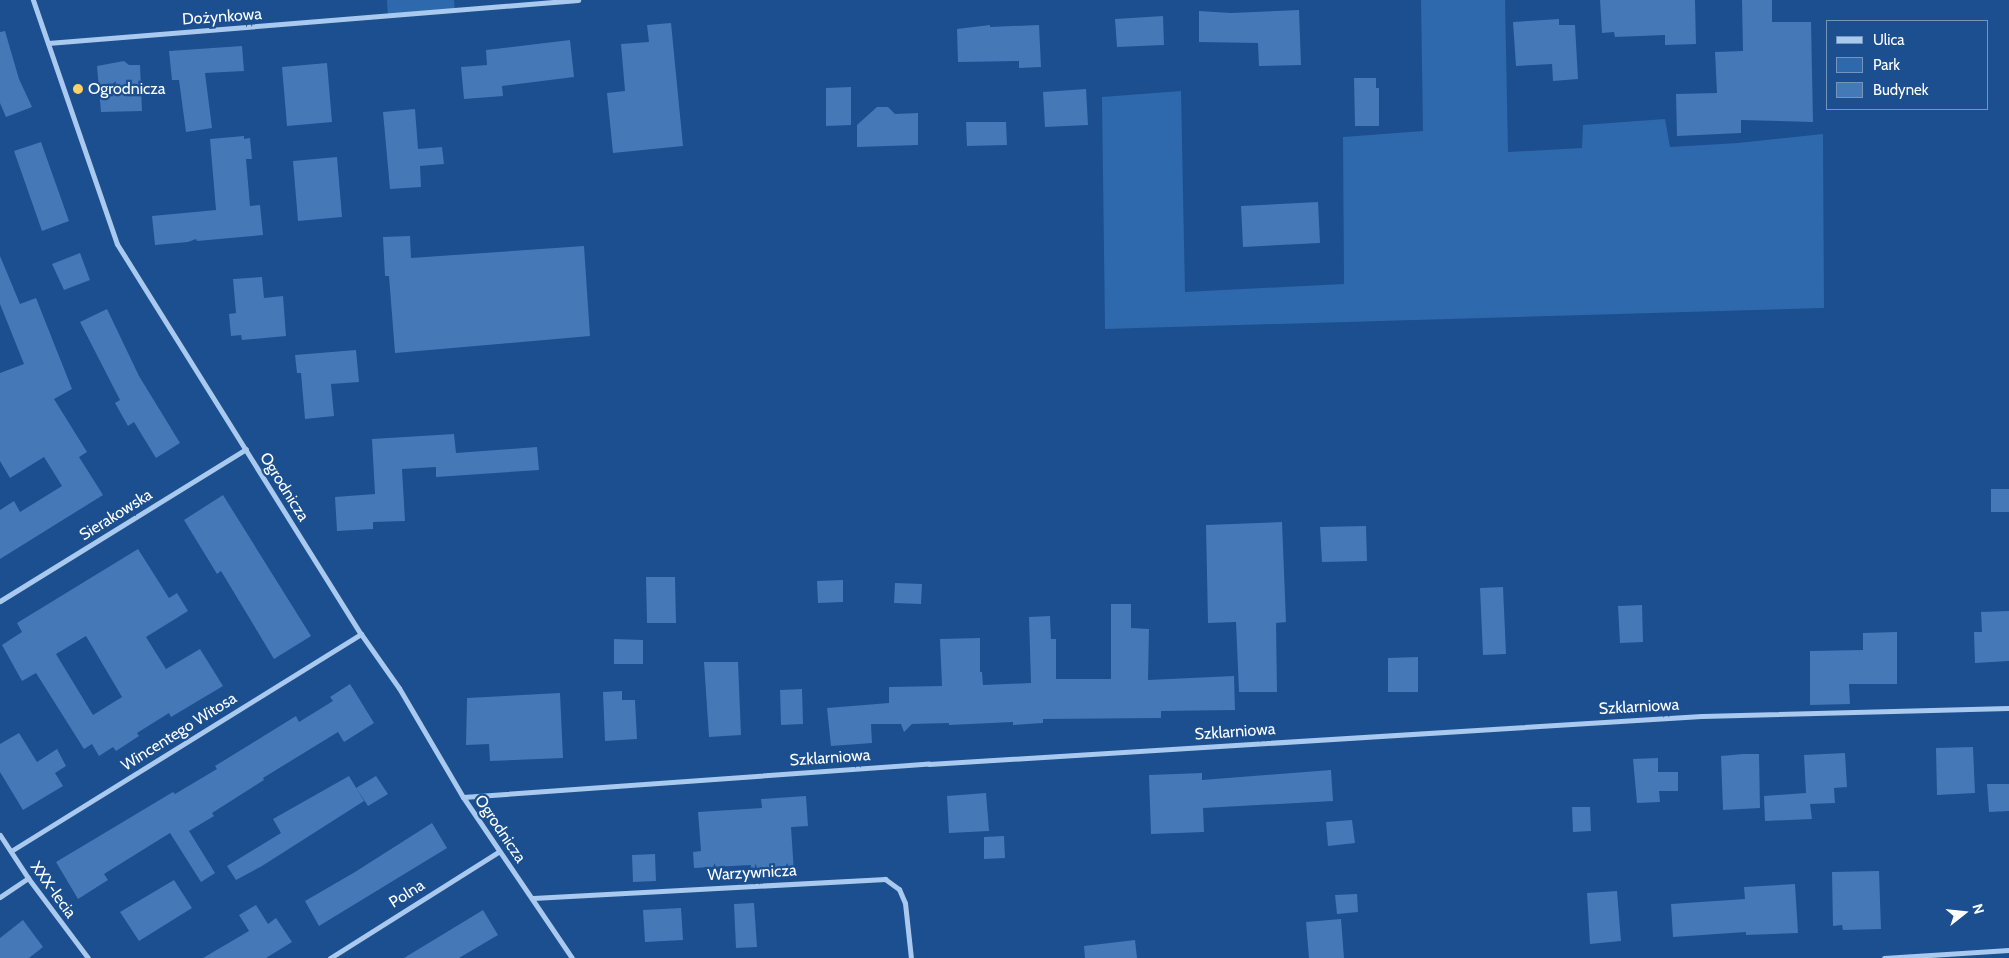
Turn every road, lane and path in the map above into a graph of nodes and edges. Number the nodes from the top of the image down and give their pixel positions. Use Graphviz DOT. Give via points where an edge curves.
graph roads {
  1 [pos="33,0"];
  2 [pos="578,0"];
  3 [pos="48,43"];
  4 [pos="246,449"];
  5 [pos="0,601"];
  6 [pos="361,634"];
  7 [pos="2009,708"];
  8 [pos="463,797"];
  9 [pos="0,835"];
  10 [pos="11,851"];
  11 [pos="498,852"];
  12 [pos="28,878"];
  13 [pos="0,898"];
  14 [pos="533,898"];
  15 [pos="2009,950"];
  16 [pos="88,958"];
  17 [pos="330,958"];
  18 [pos="572,958"];
  19 [pos="910,958"];
  20 [pos="1884,958"];
  1 -- 3 [label="street, Ogrodnicza"];
  2 -- 3 [label="street, Dożynkowa"];
  3 -- 4 [label="street, Ogrodnicza" via="118,244"];
  4 -- 5 [label="street, Sierakowska"];
  4 -- 6 [label="street, Ogrodnicza"];
  6 -- 8 [label="street, Ogrodnicza" via="399,688"];
  6 -- 10 [label="street, Wincentego Witosa"];
  7 -- 8 [label="street, Szklarniowa" via="1702,716 929,764"];
  8 -- 11 [label="street, Ogrodnicza"];
  9 -- 10 [label="street, XXX-lecia"];
  10 -- 12 [label="street, XXX-lecia"];
  11 -- 14 [label="street, Ogrodnicza"];
  11 -- 17 [label="street, Polna"];
  12 -- 13 [label="street"];
  12 -- 16 [label="street, XXX-lecia"];
  14 -- 18 [label="street, Ogrodnicza"];
  14 -- 19 [label="street, Warzywnicza" via="885,878 899,889 905,903"];
  15 -- 20 [label="street"];
}
